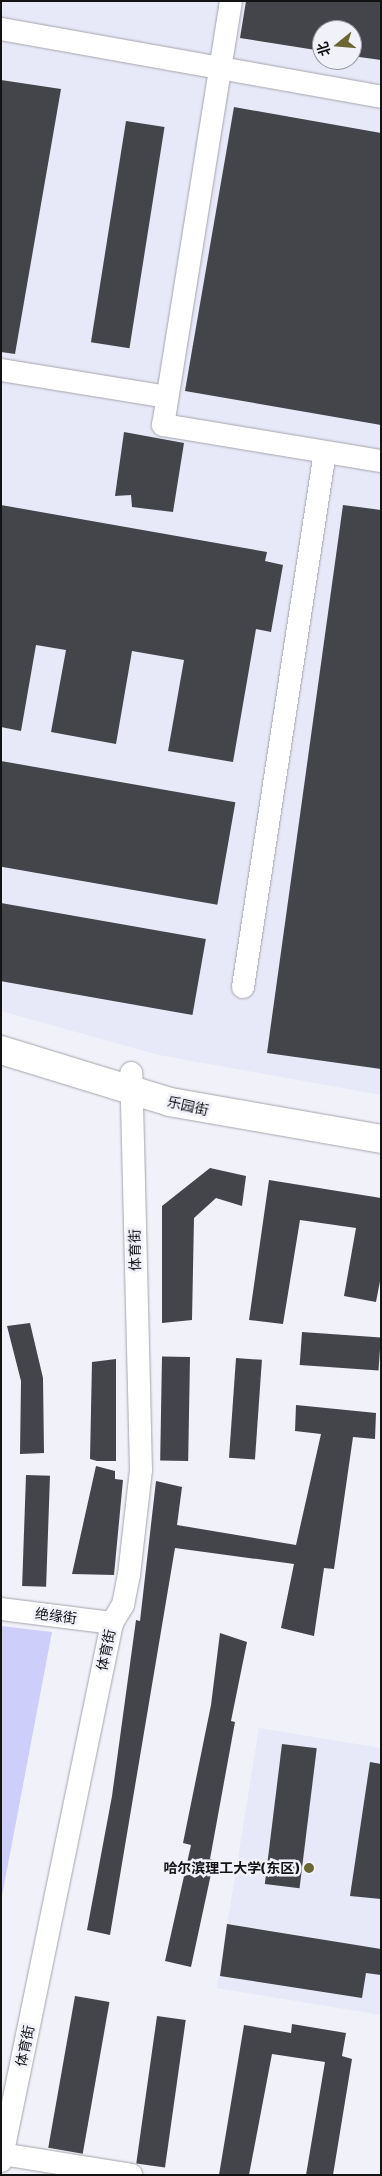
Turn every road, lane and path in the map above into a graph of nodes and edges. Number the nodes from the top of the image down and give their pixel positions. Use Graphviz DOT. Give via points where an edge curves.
graph roads {
  1 [pos="231,1"];
  2 [pos="1,30"];
  3 [pos="220,69"];
  4 [pos="381,96"];
  5 [pos="1,370"];
  6 [pos="167,397"];
  7 [pos="325,452"];
  8 [pos="381,461"];
  9 [pos="243,987"];
  10 [pos="1,1033"];
  11 [pos="1,1050"];
  12 [pos="131,1082"];
  13 [pos="381,1122"];
  14 [pos="381,1139"];
  15 [pos="1,1609"];
  16 [pos="112,1623"];
  17 [pos="2,2158"];
  18 [pos="131,2175"];
  1 -- 3 [label="street"];
  2 -- 3 [label="street"];
  3 -- 4 [label="street"];
  3 -- 6 [label="street"];
  5 -- 6 [label="street"];
  6 -- 7 [label="street" via="163,425"];
  7 -- 8 [label="street"];
  7 -- 9 [label="street"];
  10 -- 12 [label="main road, 乐园街"];
  11 -- 12 [label="main road, 乐园街"];
  12 -- 13 [label="main road, 乐园街"];
  12 -- 14 [label="main road, 乐园街" via="219,1113"];
  12 -- 16 [label="street, 体育街" via="141,1470 129,1575 123,1605"];
  15 -- 16 [label="street, 绝缘街"];
  16 -- 17 [label="street, 体育街"];
  17 -- 18 [label="street"];
}
